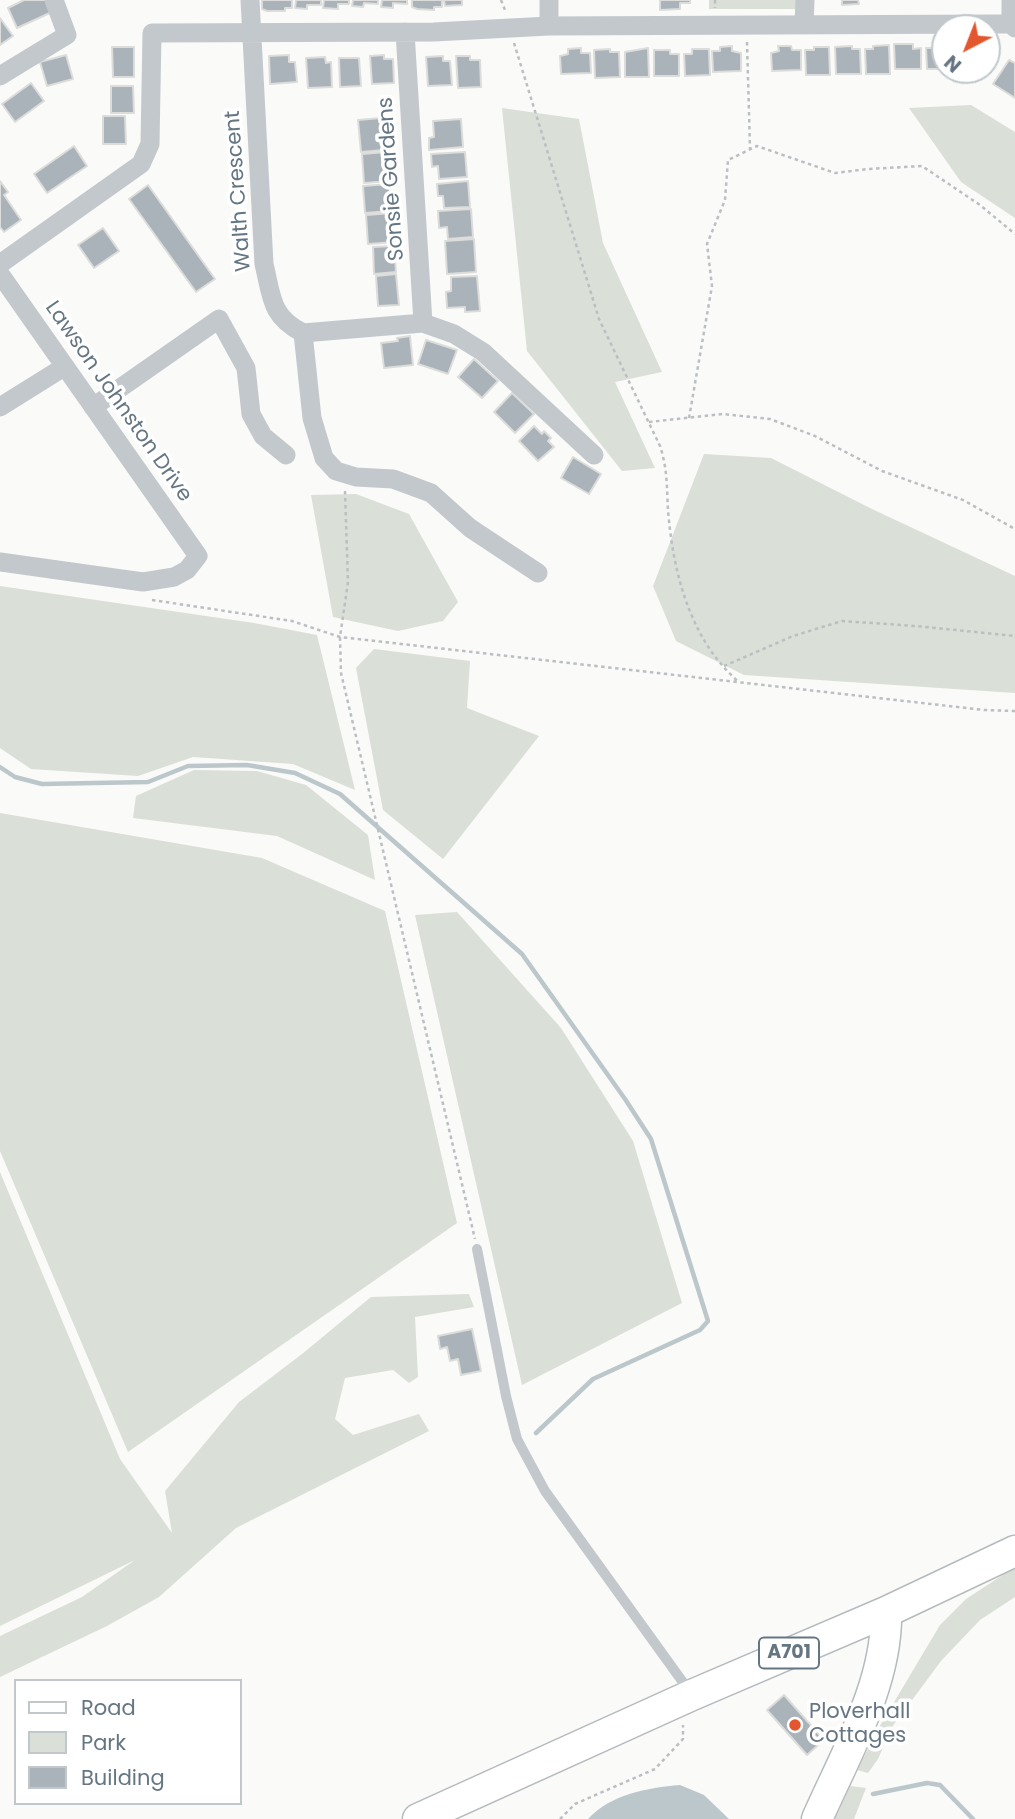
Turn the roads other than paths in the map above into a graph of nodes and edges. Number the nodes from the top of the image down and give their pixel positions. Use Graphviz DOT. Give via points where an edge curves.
graph roads {
  1 [pos="54,0"];
  2 [pos="250,0"];
  3 [pos="549,0"];
  4 [pos="805,0"];
  5 [pos="1011,0"];
  6 [pos="804,25"];
  7 [pos="549,26"];
  8 [pos="1013,26"];
  9 [pos="251,32"];
  10 [pos="405,32"];
  11 [pos="0,76"];
  12 [pos="0,264"];
  13 [pos="0,274"];
  14 [pos="424,323"];
  15 [pos="303,333"];
  16 [pos="64,367"];
  17 [pos="0,407"];
  18 [pos="93,407"];
  19 [pos="286,455"];
  20 [pos="594,455"];
  21 [pos="0,562"];
  22 [pos="538,573"];
  23 [pos="477,1249"];
  24 [pos="1015,1551"];
  25 [pos="887,1612"];
  26 [pos="688,1697"];
  27 [pos="418,1819"];
  28 [pos="817,1819"];
  1 -- 11 [label="street" via="67,35"];
  2 -- 9 [label="street, Walth Crescent"];
  3 -- 7 [label="street"];
  4 -- 6 [label="street"];
  5 -- 8 [label="street"];
  6 -- 7 [label="street"];
  6 -- 8 [label="street"];
  7 -- 10 [label="street"];
  9 -- 10 [label="street"];
  9 -- 12 [label="street" via="152,33 150,144 141,164"];
  9 -- 15 [label="street, Walth Crescent" via="264,264 274,304 285,324"];
  10 -- 14 [label="street, Sonsie Gardens"];
  13 -- 16 [label="street, Lawson Johnston Drive"];
  14 -- 15 [label="street"];
  14 -- 20 [label="street" via="454,334 482,352"];
  15 -- 22 [label="street" via="312,418 324,458 336,471 393,479 430,493 470,528"];
  16 -- 17 [label="street"];
  16 -- 18 [label="street, Lawson Johnston Drive"];
  18 -- 19 [label="street" via="219,319 246,368 251,414 263,436"];
  18 -- 21 [label="street, Lawson Johnston Drive" via="198,556 174,577 143,583"];
  23 -- 26 [label="lane" via="517,1439 545,1491"];
  24 -- 25 [label="main road, A701"];
  25 -- 26 [label="main road, A701"];
  25 -- 28 [label="main road" via="879,1675"];
  26 -- 27 [label="main road, A701"];
}
